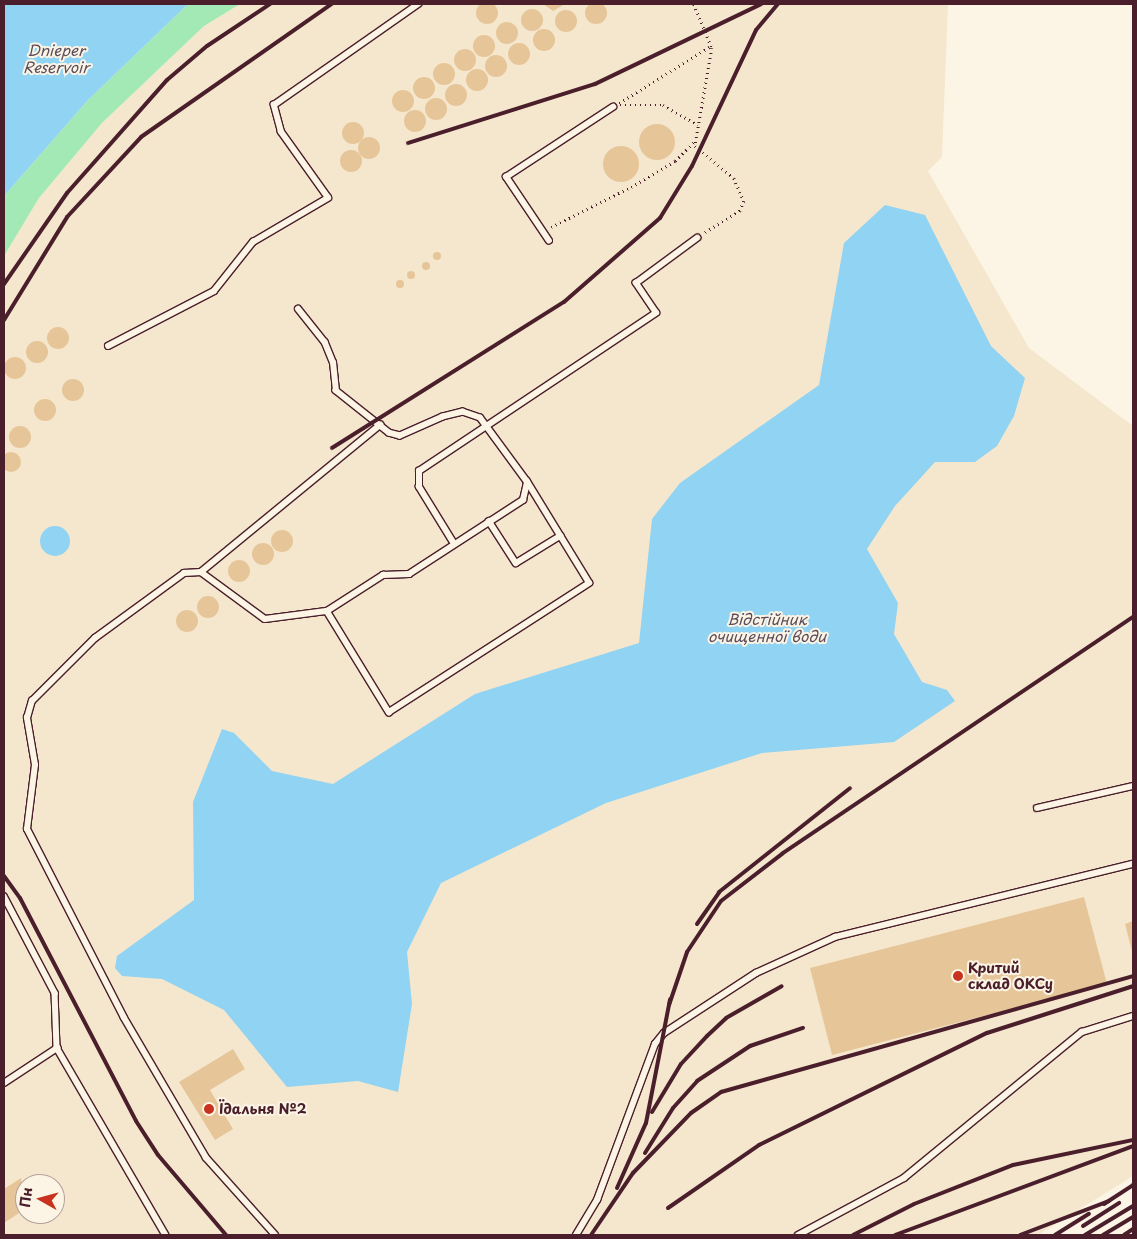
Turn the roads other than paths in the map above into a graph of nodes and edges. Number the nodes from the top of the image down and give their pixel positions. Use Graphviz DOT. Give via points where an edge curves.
graph roads {
  1 [pos="418,4"];
  2 [pos="613,106"];
  3 [pos="697,238"];
  4 [pos="549,241"];
  5 [pos="298,309"];
  6 [pos="108,346"];
  7 [pos="380,425"];
  8 [pos="485,425"];
  9 [pos="527,482"];
  10 [pos="490,522"];
  11 [pos="560,536"];
  12 [pos="454,544"];
  13 [pos="202,572"];
  14 [pos="328,612"];
  15 [pos="1133,786"];
  16 [pos="1037,808"];
  17 [pos="1133,864"];
  18 [pos="4,896"];
  19 [pos="1133,1016"];
  20 [pos="57,1048"];
  21 [pos="4,1083"];
  22 [pos="166,1235"];
  23 [pos="275,1235"];
  24 [pos="576,1235"];
  25 [pos="798,1235"];
  1 -- 6 [label="lane" via="274,105 281,132 328,198 253,242 214,290"];
  2 -- 4 [label="lane" via="506,177"];
  3 -- 8 [label="lane" via="636,283 656,313"];
  5 -- 7 [label="lane" via="325,343 334,363 336,391"];
  7 -- 8 [label="lane" via="400,436 463,412 480,418"];
  7 -- 13 [label="lane"];
  8 -- 9 [label="lane"];
  8 -- 12 [label="lane" via="430,461 417,478"];
  9 -- 10 [label="lane" via="523,500"];
  9 -- 11 [label="lane"];
  10 -- 11 [label="lane" via="516,563"];
  10 -- 12 [label="lane"];
  11 -- 14 [label="lane" via="589,584 389,712"];
  12 -- 14 [label="lane" via="409,574 383,575"];
  13 -- 14 [label="lane" via="266,619"];
  13 -- 23 [label="lane" via="184,573 95,638 32,701 27,731 35,765 27,829 124,1018 206,1158"];
  15 -- 16 [label="lane"];
  17 -- 24 [label="lane" via="835,937 756,973 664,1033 655,1044 597,1200"];
  18 -- 20 [label="lane" via="55,993"];
  19 -- 25 [label="lane" via="1082,1032 904,1178"];
  20 -- 21 [label="lane"];
  20 -- 22 [label="lane"];
}
